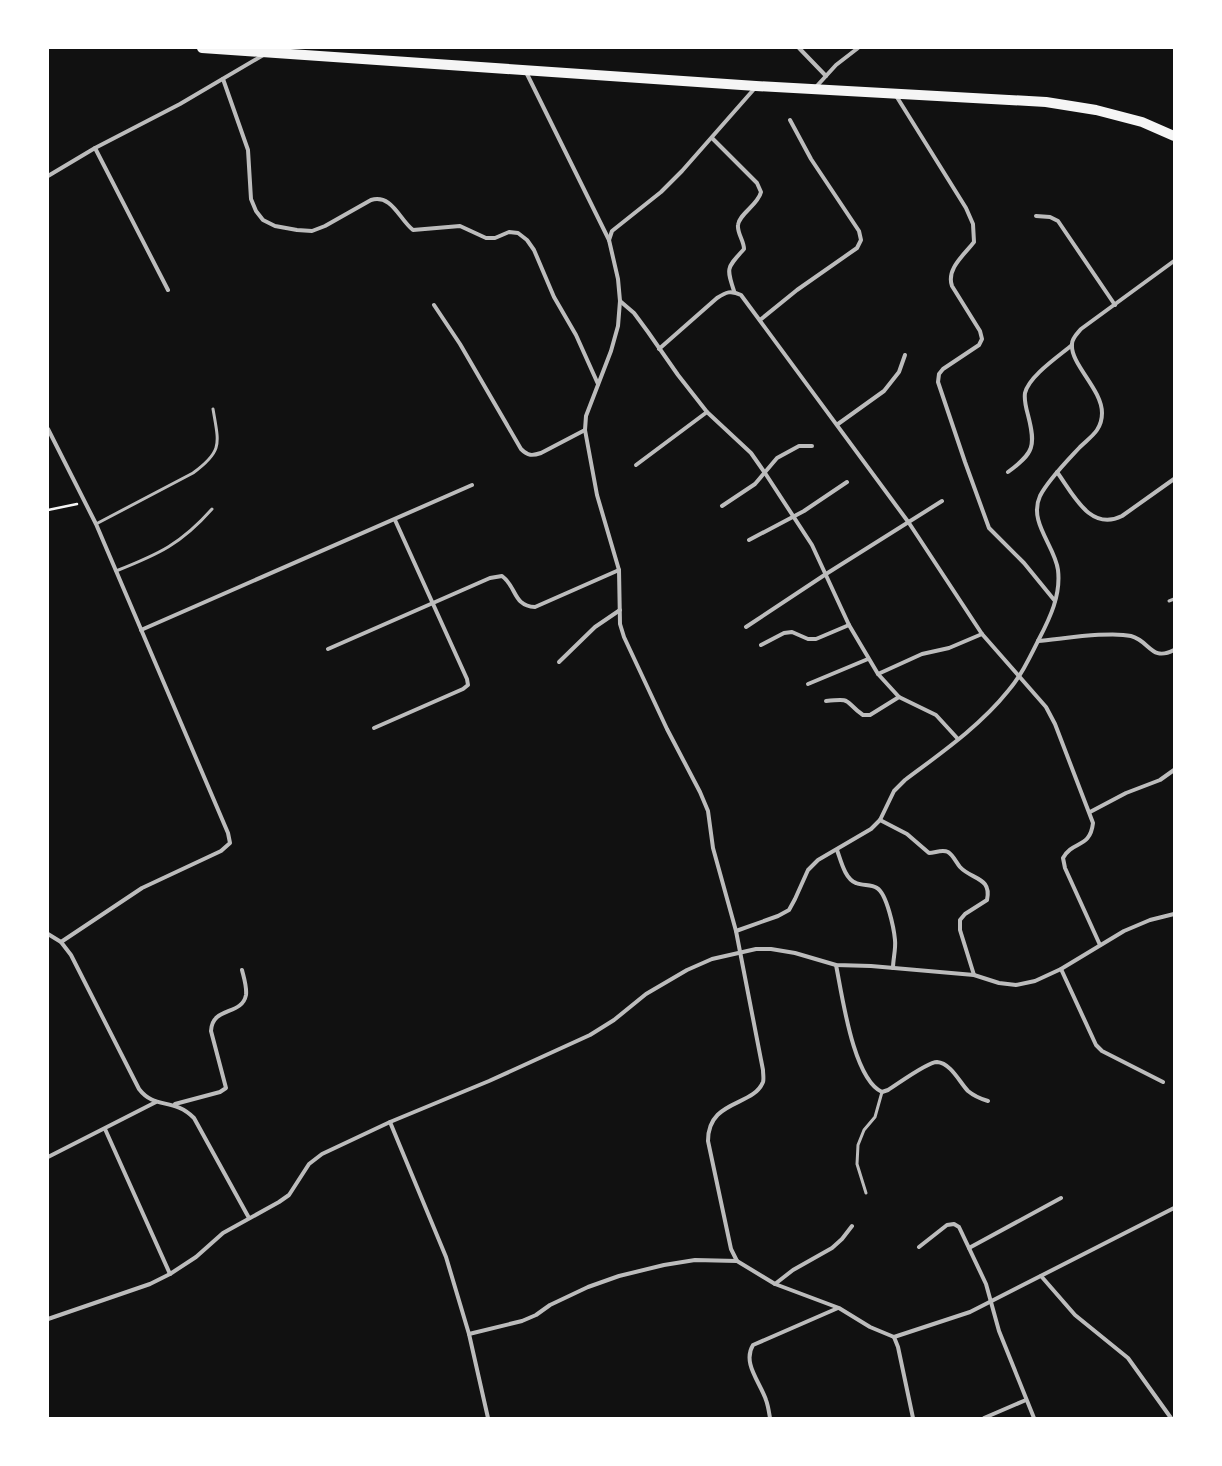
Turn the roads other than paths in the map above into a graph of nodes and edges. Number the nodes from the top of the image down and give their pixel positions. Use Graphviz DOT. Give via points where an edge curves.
graph roads {
  1 [pos="202,48"];
  2 [pos="799,48"];
  3 [pos="858,48"];
  4 [pos="267,53"];
  5 [pos="525,69"];
  6 [pos="826,76"];
  7 [pos="223,79"];
  8 [pos="756,86"];
  9 [pos="815,88"];
  10 [pos="894,93"];
  11 [pos="790,120"];
  12 [pos="1174,136"];
  13 [pos="712,138"];
  14 [pos="95,148"];
  15 [pos="48,176"];
  16 [pos="1036,216"];
  17 [pos="609,240"];
  18 [pos="1174,261"];
  19 [pos="168,290"];
  20 [pos="734,291"];
  21 [pos="620,301"];
  22 [pos="434,305"];
  23 [pos="1115,305"];
  24 [pos="760,320"];
  25 [pos="1072,345"];
  26 [pos="659,349"];
  27 [pos="905,355"];
  28 [pos="598,384"];
  29 [pos="213,409"];
  30 [pos="707,412"];
  31 [pos="838,424"];
  32 [pos="48,429"];
  33 [pos="585,430"];
  34 [pos="812,446"];
  35 [pos="636,465"];
  36 [pos="1008,472"];
  37 [pos="1058,472"];
  38 [pos="765,473"];
  39 [pos="1174,479"];
  40 [pos="847,482"];
  41 [pos="472,485"];
  42 [pos="942,501"];
  43 [pos="722,506"];
  44 [pos="212,509"];
  45 [pos="795,516"];
  46 [pos="395,520"];
  47 [pos="909,523"];
  48 [pos="96,524"];
  49 [pos="750,540"];
  50 [pos="619,570"];
  51 [pos="116,571"];
  52 [pos="826,574"];
  53 [pos="1174,599"];
  54 [pos="1055,601"];
  55 [pos="1169,601"];
  56 [pos="434,602"];
  57 [pos="620,610"];
  58 [pos="849,625"];
  59 [pos="746,627"];
  60 [pos="141,630"];
  61 [pos="982,634"];
  62 [pos="1038,641"];
  63 [pos="761,645"];
  64 [pos="328,649"];
  65 [pos="1174,650"];
  66 [pos="868,659"];
  67 [pos="560,662"];
  68 [pos="878,674"];
  69 [pos="1019,677"];
  70 [pos="808,684"];
  71 [pos="899,697"];
  72 [pos="826,701"];
  73 [pos="374,728"];
  74 [pos="958,739"];
  75 [pos="1174,770"];
  76 [pos="1090,812"];
  77 [pos="880,820"];
  78 [pos="837,850"];
  79 [pos="1174,914"];
  80 [pos="736,931"];
  81 [pos="48,934"];
  82 [pos="61,942"];
  83 [pos="1100,945"];
  84 [pos="741,952"];
  85 [pos="836,965"];
  86 [pos="892,968"];
  87 [pos="1061,969"];
  88 [pos="242,970"];
  89 [pos="974,975"];
  90 [pos="1163,1082"];
  91 [pos="882,1092"];
  92 [pos="988,1101"];
  93 [pos="156,1102"];
  94 [pos="174,1104"];
  95 [pos="390,1122"];
  96 [pos="105,1129"];
  97 [pos="48,1157"];
  98 [pos="866,1193"];
  99 [pos="1061,1198"];
  100 [pos="1174,1208"];
  101 [pos="249,1218"];
  102 [pos="852,1226"];
  103 [pos="919,1247"];
  104 [pos="969,1248"];
  105 [pos="737,1261"];
  106 [pos="170,1274"];
  107 [pos="1041,1276"];
  108 [pos="775,1284"];
  109 [pos="990,1303"];
  110 [pos="839,1308"];
  111 [pos="48,1319"];
  112 [pos="469,1334"];
  113 [pos="894,1337"];
  114 [pos="1026,1400"];
  115 [pos="488,1418"];
  116 [pos="770,1418"];
  117 [pos="913,1418"];
  118 [pos="984,1418"];
  119 [pos="1034,1418"];
  120 [pos="1171,1418"];
  1 -- 4 [label="main road"];
  2 -- 6 [label="street"];
  3 -- 6 [label="street"];
  4 -- 5 [label="main road"];
  4 -- 7 [label="street"];
  5 -- 8 [label="main road"];
  5 -- 17 [label="street"];
  6 -- 9 [label="street"];
  7 -- 14 [label="street"];
  7 -- 28 [label="street" via="248,150 251,199 263,220 275,226 312,231 379,198 387,200 413,230 460,226 486,238 518,232 534,250"];
  8 -- 9 [label="main road"];
  8 -- 13 [label="street"];
  9 -- 10 [label="main road"];
  10 -- 12 [label="main road" via="1046,102 1096,110 1142,122"];
  10 -- 54 [label="street" via="947,176 973,224 974,242 950,272 949,278 982,339 979,345 939,374 938,382 947,413 990,528 1024,563"];
  11 -- 24 [label="street" via="811,159 860,231 861,240 857,248 797,290"];
  13 -- 17 [label="street" via="661,192 612,231"];
  13 -- 20 [label="street" via="757,183 761,192 759,199 737,226 744,249 728,270"];
  14 -- 15 [label="street"];
  14 -- 19 [label="street"];
  16 -- 23 [label="street" via="1050,217 1058,221"];
  17 -- 21 [label="street"];
  18 -- 23 [label="street"];
  20 -- 24 [label="street" via="741,295"];
  20 -- 26 [label="street" via="726,292 717,298"];
  21 -- 26 [label="street" via="634,313"];
  21 -- 28 [label="street" via="613,345"];
  22 -- 33 [label="street" via="460,344 521,450 526,454 541,453"];
  23 -- 25 [label="street" via="1081,329 1074,337"];
  24 -- 31 [label="street"];
  25 -- 36 [label="street" via="1041,371 1025,393 1025,407 1034,440 1028,455"];
  25 -- 37 [label="street" via="1074,354 1100,400 1102,421 1097,430"];
  26 -- 30 [label="street"];
  27 -- 31 [label="street" via="899,372 884,391"];
  28 -- 33 [label="street" via="586,416"];
  29 -- 48 [label="lane" via="218,443 214,455 193,473"];
  30 -- 35 [label="street"];
  30 -- 38 [label="street" via="751,454"];
  31 -- 47 [label="street"];
  32 -- 48 [label="street"];
  33 -- 50 [label="street" via="597,495"];
  34 -- 38 [label="street" via="799,446 782,455"];
  37 -- 39 [label="street" via="1080,505 1092,516 1104,521 1122,516"];
  37 -- 54 [label="street" via="1040,496 1036,508 1039,524 1058,568 1059,584"];
  38 -- 43 [label="street" via="756,484"];
  38 -- 45 [label="street"];
  40 -- 45 [label="street"];
  41 -- 46 [label="street"];
  42 -- 47 [label="street"];
  44 -- 51 [label="lane" via="194,529 173,545 154,556"];
  45 -- 49 [label="street"];
  45 -- 52 [label="street"];
  46 -- 56 [label="street"];
  46 -- 60 [label="street"];
  47 -- 52 [label="street"];
  47 -- 61 [label="street"];
  48 -- 51 [label="street"];
  50 -- 56 [label="street" via="535,608 525,607 518,600 508,580 502,576 490,578"];
  50 -- 57 [label="street"];
  51 -- 60 [label="street"];
  52 -- 58 [label="street"];
  52 -- 59 [label="street"];
  53 -- 55 [label="lane"];
  54 -- 62 [label="street" via="1050,619"];
  56 -- 64 [label="street"];
  56 -- 73 [label="street" via="468,685"];
  57 -- 67 [label="street" via="595,626"];
  57 -- 80 [label="street" via="620,624 624,637 708,811 712,848"];
  58 -- 63 [label="street" via="816,639 808,639 792,632 784,633"];
  58 -- 66 [label="street"];
  60 -- 82 [label="street" via="228,833 230,843 221,851 142,888"];
  61 -- 68 [label="street" via="949,648 922,654"];
  61 -- 69 [label="street"];
  62 -- 65 [label="street" via="1118,634 1132,636 1155,653 1162,655"];
  62 -- 69 [label="street"];
  66 -- 68 [label="street"];
  66 -- 70 [label="street"];
  68 -- 71 [label="street"];
  69 -- 74 [label="street" via="982,720"];
  69 -- 76 [label="street" via="1052,718"];
  71 -- 72 [label="street" via="863,716 849,701"];
  71 -- 74 [label="street" via="936,715"];
  74 -- 77 [label="street" via="894,791"];
  75 -- 76 [label="street" via="1160,780 1126,793"];
  76 -- 83 [label="street" via="1093,823 1089,839 1066,852 1063,858 1065,868"];
  77 -- 78 [label="street" via="872,829"];
  77 -- 89 [label="street" via="907,834 929,853 948,852 966,872 985,883 988,893 986,900 960,920 960,930"];
  78 -- 80 [label="street" via="818,860 808,870 789,910"];
  78 -- 86 [label="street" via="849,878 857,884 879,889 884,896 895,941"];
  79 -- 83 [label="street" via="1150,920"];
  80 -- 84 [label="street"];
  81 -- 82 [label="street"];
  82 -- 93 [label="street" via="71,955 139,1089 146,1098"];
  83 -- 87 [label="street"];
  84 -- 85 [label="street" via="771,949"];
  84 -- 95 [label="street" via="712,959 687,970 646,994 614,1020 590,1035"];
  84 -- 105 [label="street" via="764,1081 758,1090 713,1119 708,1130 708,1142 731,1249"];
  85 -- 86 [label="street"];
  85 -- 91 [label="street" via="856,1054 871,1084"];
  86 -- 89 [label="street"];
  87 -- 89 [label="street" via="1035,981 1016,986"];
  87 -- 90 [label="street" via="1096,1045 1102,1051"];
  88 -- 94 [label="street" via="246,994 244,1001 216,1017 212,1023 226,1088 220,1092"];
  91 -- 92 [label="street" via="929,1064 937,1062 945,1065 968,1091"];
  91 -- 98 [label="lane" via="875,1117 864,1130 858,1145 857,1164"];
  93 -- 94 [label="street"];
  93 -- 96 [label="street"];
  94 -- 101 [label="street" via="194,1118"];
  95 -- 101 [label="street" via="322,1154 309,1164 289,1195"];
  95 -- 112 [label="street" via="446,1257"];
  96 -- 97 [label="street"];
  96 -- 106 [label="street"];
  99 -- 104 [label="street"];
  100 -- 107 [label="street"];
  101 -- 106 [label="street" via="223,1233 196,1257"];
  102 -- 108 [label="street" via="842,1240 832,1248 793,1270"];
  103 -- 104 [label="street" via="947,1225 954,1224 959,1227"];
  104 -- 109 [label="street" via="986,1284"];
  105 -- 108 [label="street"];
  105 -- 112 [label="street" via="695,1260 619,1276 550,1305 536,1316"];
  106 -- 111 [label="street" via="150,1284"];
  107 -- 109 [label="street"];
  107 -- 120 [label="street" via="1075,1315 1128,1358"];
  108 -- 110 [label="street"];
  109 -- 113 [label="street"];
  109 -- 114 [label="street"];
  110 -- 113 [label="street" via="870,1327"];
  110 -- 116 [label="street" via="753,1345 748,1352"];
  112 -- 115 [label="street"];
  113 -- 117 [label="street"];
  114 -- 118 [label="street"];
  114 -- 119 [label="street"];
}
